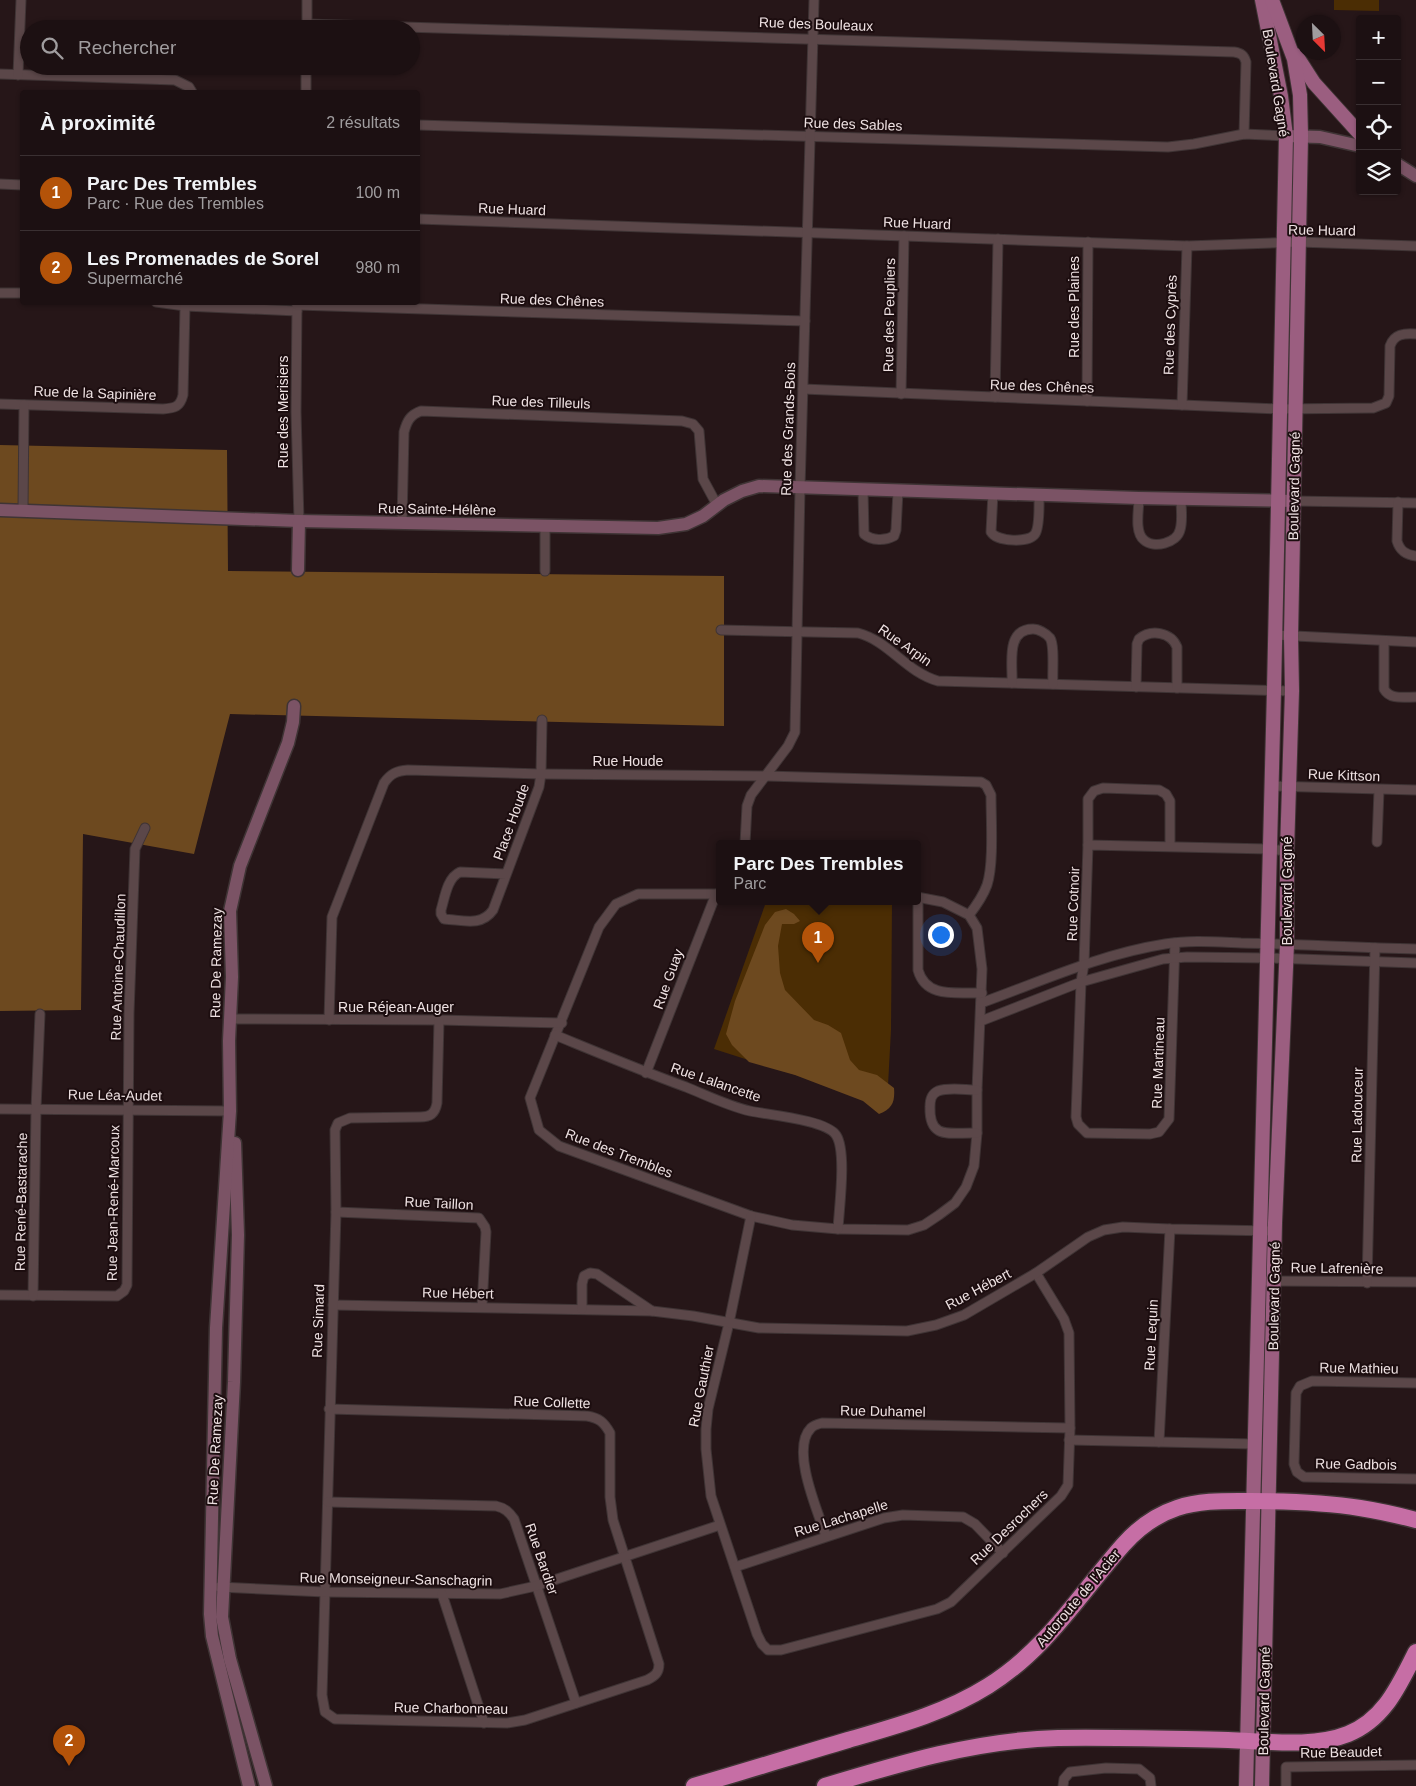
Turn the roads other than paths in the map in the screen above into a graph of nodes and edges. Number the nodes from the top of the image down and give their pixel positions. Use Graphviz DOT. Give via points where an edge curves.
graph roads {
  1 [pos="20,0"];
  2 [pos="307,0"];
  3 [pos="814,0"];
  4 [pos="1262,0"];
  5 [pos="1272,0"];
  6 [pos="307,20"];
  7 [pos="420,29"];
  8 [pos="813,38"];
  9 [pos="1289,42"];
  10 [pos="0,74"];
  11 [pos="18,75"];
  12 [pos="306,75"];
  13 [pos="191,90"];
  14 [pos="306,90"];
  15 [pos="420,125"];
  16 [pos="1356,130"];
  17 [pos="1244,134"];
  18 [pos="810,136"];
  19 [pos="1286,136"];
  20 [pos="1301,136"];
  21 [pos="1356,145"];
  22 [pos="1401,167"];
  23 [pos="1416,176"];
  24 [pos="0,184"];
  25 [pos="20,185"];
  26 [pos="420,219"];
  27 [pos="808,233"];
  28 [pos="904,236"];
  29 [pos="998,239"];
  30 [pos="1088,242"];
  31 [pos="1299,242"];
  32 [pos="1284,243"];
  33 [pos="1187,246"];
  34 [pos="1416,246"];
  35 [pos="0,293"];
  36 [pos="20,293"];
  37 [pos="178,305"];
  38 [pos="185,306"];
  39 [pos="297,306"];
  40 [pos="805,321"];
  41 [pos="1416,334"];
  42 [pos="803,389"];
  43 [pos="902,394"];
  44 [pos="995,397"];
  45 [pos="1087,401"];
  46 [pos="0,404"];
  47 [pos="24,405"];
  48 [pos="1182,405"];
  49 [pos="1280,409"];
  50 [pos="1296,409"];
  51 [pos="800,488"];
  52 [pos="863,490"];
  53 [pos="898,491"];
  54 [pos="993,493"];
  55 [pos="1039,494"];
  56 [pos="1139,498"];
  57 [pos="1181,499"];
  58 [pos="1278,501"];
  59 [pos="1294,501"];
  60 [pos="1398,502"];
  61 [pos="1416,503"];
  62 [pos="716,505"];
  63 [pos="0,510"];
  64 [pos="23,511"];
  65 [pos="299,521"];
  66 [pos="402,522"];
  67 [pos="545,527"];
  68 [pos="1416,556"];
  69 [pos="298,570"];
  70 [pos="545,572"];
  71 [pos="721,630"];
  72 [pos="797,632"];
  73 [pos="1275,635"];
  74 [pos="1291,636"];
  75 [pos="1384,641"];
  76 [pos="1416,642"];
  77 [pos="1012,683"];
  78 [pos="1052,684"];
  79 [pos="1136,687"];
  80 [pos="1177,688"];
  81 [pos="1274,690"];
  82 [pos="1292,692"];
  83 [pos="1416,697"];
  84 [pos="294,706"];
  85 [pos="542,720"];
  86 [pos="541,774"];
  87 [pos="766,776"];
  88 [pos="1271,786"];
  89 [pos="1288,786"];
  90 [pos="1379,790"];
  91 [pos="1416,790"];
  92 [pos="145,828"];
  93 [pos="746,840"];
  94 [pos="1377,842"];
  95 [pos="1088,845"];
  96 [pos="1170,846"];
  97 [pos="1269,848"];
  98 [pos="1287,851"];
  99 [pos="506,874"];
  100 [pos="716,894"];
  101 [pos="921,898"];
  102 [pos="716,899"];
  103 [pos="917,905"];
  104 [pos="969,915"];
  105 [pos="1175,943"];
  106 [pos="1268,943"];
  107 [pos="1287,944"];
  108 [pos="1375,948"];
  109 [pos="1416,949"];
  110 [pos="1175,958"];
  111 [pos="1267,958"];
  112 [pos="1287,958"];
  113 [pos="1375,962"];
  114 [pos="1416,963"];
  115 [pos="1084,964"];
  116 [pos="1081,982"];
  117 [pos="982,993"];
  118 [pos="981,1003"];
  119 [pos="40,1014"];
  120 [pos="230,1019"];
  121 [pos="329,1020"];
  122 [pos="439,1020"];
  123 [pos="981,1021"];
  124 [pos="562,1023"];
  125 [pos="555,1035"];
  126 [pos="646,1072"];
  127 [pos="977,1090"];
  128 [pos="0,1108"];
  129 [pos="36,1109"];
  130 [pos="128,1109"];
  131 [pos="230,1111"];
  132 [pos="977,1133"];
  133 [pos="336,1212"];
  134 [pos="751,1216"];
  135 [pos="838,1229"];
  136 [pos="1170,1229"];
  137 [pos="1260,1230"];
  138 [pos="1275,1231"];
  139 [pos="1036,1274"];
  140 [pos="1258,1281"];
  141 [pos="1274,1281"];
  142 [pos="1416,1282"];
  143 [pos="1367,1283"];
  144 [pos="0,1295"];
  145 [pos="33,1296"];
  146 [pos="333,1305"];
  147 [pos="482,1308"];
  148 [pos="582,1309"];
  149 [pos="236,1311"];
  150 [pos="652,1311"];
  151 [pos="218,1312"];
  152 [pos="729,1323"];
  153 [pos="1416,1383"];
  154 [pos="329,1409"];
  155 [pos="1070,1428"];
  156 [pos="1069,1440"];
  157 [pos="1159,1442"];
  158 [pos="231,1443"];
  159 [pos="213,1444"];
  160 [pos="1254,1444"];
  161 [pos="1297,1472"];
  162 [pos="1416,1479"];
  163 [pos="1261,1501"];
  164 [pos="328,1502"];
  165 [pos="1416,1520"];
  166 [pos="720,1525"];
  167 [pos="826,1536"];
  168 [pos="1003,1552"];
  169 [pos="624,1557"];
  170 [pos="735,1567"];
  171 [pos="536,1586"];
  172 [pos="217,1587"];
  173 [pos="325,1592"];
  174 [pos="442,1594"];
  175 [pos="762,1644"];
  176 [pos="1416,1652"];
  177 [pos="659,1671"];
  178 [pos="576,1703"];
  179 [pos="325,1712"];
  180 [pos="484,1723"];
  181 [pos="1255,1741"];
  182 [pos="1416,1765"];
  183 [pos="249,1786"];
  184 [pos="266,1786"];
  185 [pos="694,1786"];
  186 [pos="825,1786"];
  187 [pos="1063,1786"];
  188 [pos="1151,1786"];
  189 [pos="1246,1786"];
  190 [pos="1262,1786"];
  191 [pos="1286,1786"];
  1 -- 11 [label="street"];
  2 -- 6 [label="street"];
  3 -- 8 [label="street, Rue des Grands-Bois"];
  4 -- 19 [label="main road, Boulevard Gagné"];
  5 -- 9 [label="main road, Boulevard Gagné"];
  7 -- 8 [label="street, Rue des Bouleaux"];
  8 -- 17 [label="street, Rue des Bouleaux" via="1240,53 1246,62"];
  8 -- 18 [label="street, Rue des Grands-Bois"];
  9 -- 16 [label="main road" via="1314,83"];
  9 -- 20 [label="main road, Boulevard Gagné" via="1300,95"];
  10 -- 11 [label="street"];
  11 -- 13 [label="street" via="175,80"];
  12 -- 14 [label="street"];
  15 -- 18 [label="street, Rue des Sables"];
  17 -- 18 [label="street, Rue des Sables" via="1168,147"];
  17 -- 19 [label="street, Rue des Sables"];
  18 -- 27 [label="street, Rue des Grands-Bois"];
  19 -- 20 [label="street"];
  19 -- 32 [label="main road, Boulevard Gagné"];
  20 -- 21 [label="street"];
  20 -- 31 [label="main road, Boulevard Gagné"];
  22 -- 23 [label="street"];
  24 -- 25 [label="street"];
  26 -- 27 [label="street, Rue Huard"];
  27 -- 28 [label="street, Rue Huard"];
  27 -- 40 [label="street, Rue des Grands-Bois"];
  28 -- 29 [label="street, Rue Huard"];
  28 -- 43 [label="street, Rue des Peupliers"];
  29 -- 30 [label="street, Rue Huard"];
  29 -- 44 [label="street"];
  30 -- 33 [label="street, Rue Huard"];
  30 -- 45 [label="street, Rue des Plaines"];
  31 -- 32 [label="street, Rue Huard"];
  31 -- 34 [label="street, Rue Huard"];
  31 -- 50 [label="main road, Boulevard Gagné"];
  32 -- 33 [label="street, Rue Huard"];
  32 -- 49 [label="main road, Boulevard Gagné"];
  33 -- 48 [label="street, Rue des Cyprès"];
  35 -- 36 [label="street"];
  37 -- 38 [label="street, Rue des Chênes"];
  38 -- 39 [label="street, Rue des Chênes"];
  38 -- 47 [label="street, Rue de la Sapinière" via="182,395 177,406"];
  39 -- 40 [label="street, Rue des Chênes"];
  39 -- 65 [label="street, Rue des Merisiers"];
  40 -- 42 [label="street, Rue des Grands-Bois"];
  41 -- 50 [label="street, Rue des Chênes" via="1392,339 1386,403 1373,408"];
  42 -- 43 [label="street, Rue des Chênes"];
  42 -- 51 [label="street, Rue des Grands-Bois"];
  43 -- 44 [label="street, Rue des Chênes"];
  44 -- 45 [label="street, Rue des Chênes"];
  45 -- 48 [label="street, Rue des Chênes"];
  46 -- 47 [label="street, Rue de la Sapinière"];
  47 -- 64 [label="street"];
  48 -- 49 [label="street, Rue des Chênes"];
  49 -- 50 [label="street, Rue des Chênes"];
  49 -- 58 [label="main road, Boulevard Gagné"];
  50 -- 59 [label="main road, Boulevard Gagné"];
  51 -- 52 [label="street, Rue Sainte-Hélène"];
  51 -- 62 [label="street, Rue Sainte-Hélène" via="752,488"];
  51 -- 72 [label="street, Rue des Grands-Bois"];
  52 -- 53 [label="street, Rue Sainte-Hélène"];
  52 -- 53 [label="street" via="864,534 883,540 894,536 896,530"];
  53 -- 54 [label="street, Rue Sainte-Hélène"];
  54 -- 55 [label="street, Rue Sainte-Hélène"];
  54 -- 55 [label="street" via="992,532 998,538 1008,540 1030,539 1034,535"];
  55 -- 56 [label="street, Rue Sainte-Hélène"];
  56 -- 57 [label="street, Rue Sainte-Hélène"];
  56 -- 57 [label="street" via="1138,524 1143,540 1162,544 1178,536"];
  57 -- 58 [label="street, Rue Sainte-Hélène"];
  58 -- 59 [label="street, Rue Sainte-Hélène"];
  58 -- 73 [label="main road, Boulevard Gagné"];
  59 -- 60 [label="street, Rue Sainte-Hélène"];
  59 -- 74 [label="main road, Boulevard Gagné"];
  60 -- 61 [label="street, Rue Sainte-Hélène"];
  60 -- 68 [label="street" via="1398,548"];
  62 -- 66 [label="street, Rue des Tilleuls" via="703,479 699,431 693,424 421,411 412,415 404,432"];
  62 -- 67 [label="street, Rue Sainte-Hélène" via="703,516 675,527"];
  63 -- 64 [label="street, Rue Sainte-Hélène"];
  64 -- 65 [label="street, Rue Sainte-Hélène"];
  65 -- 66 [label="street, Rue Sainte-Hélène"];
  65 -- 69 [label="street"];
  66 -- 67 [label="street, Rue Sainte-Hélène"];
  67 -- 70 [label="street"];
  71 -- 72 [label="street, Rue Arpin"];
  72 -- 77 [label="street, Rue Arpin" via="869,636 918,673 938,681"];
  72 -- 87 [label="street, Rue des Grands-Bois" via="795,732"];
  73 -- 74 [label="street"];
  73 -- 81 [label="main road, Boulevard Gagné"];
  74 -- 75 [label="street"];
  74 -- 82 [label="main road, Boulevard Gagné"];
  75 -- 76 [label="street"];
  75 -- 83 [label="street" via="1384,689 1392,697"];
  77 -- 78 [label="street, Rue Arpin"];
  77 -- 78 [label="street" via="1014,639 1018,633 1034,629 1050,637"];
  78 -- 79 [label="street, Rue Arpin"];
  79 -- 80 [label="street, Rue Arpin"];
  79 -- 80 [label="street" via="1139,639 1149,634 1166,634 1178,647"];
  80 -- 81 [label="street, Rue Arpin"];
  81 -- 82 [label="street, Rue Arpin"];
  81 -- 88 [label="main road, Boulevard Gagné"];
  82 -- 89 [label="main road, Boulevard Gagné"];
  84 -- 120 [label="street, Rue De Ramezay" via="288,743 240,866 234,890 230,911"];
  85 -- 86 [label="street, Place Houde"];
  86 -- 87 [label="street, Rue Houde"];
  86 -- 99 [label="street, Place Houde"];
  86 -- 121 [label="street, Rue Houde" via="408,770 396,771 388,777 332,917"];
  87 -- 93 [label="street, Rue des Grands-Bois" via="751,795 747,806"];
  87 -- 104 [label="street, Rue Houde" via="981,782 986,785 991,795 990,872 984,892"];
  88 -- 89 [label="street, Rue Kittson"];
  88 -- 97 [label="main road, Boulevard Gagné"];
  89 -- 90 [label="street, Rue Kittson"];
  89 -- 98 [label="main road, Boulevard Gagné"];
  90 -- 91 [label="street, Rue Kittson"];
  90 -- 94 [label="street"];
  92 -- 130 [label="street, Rue Antoine-Chaudillon" via="136,850"];
  95 -- 96 [label="street"];
  95 -- 96 [label="street, Rue Cotnoir" via="1088,800 1094,791 1103,788 1159,790 1166,794 1170,801"];
  95 -- 115 [label="street, Rue Cotnoir"];
  96 -- 97 [label="street"];
  97 -- 98 [label="street"];
  97 -- 106 [label="main road, Boulevard Gagné"];
  98 -- 107 [label="main road, Boulevard Gagné"];
  99 -- 99 [label="street, Place Houde" via="493,910 484,920 444,919 441,910 454,875 460,872"];
  100 -- 124 [label="street, Rue des Trembles" via="638,894 616,904 599,927"];
  101 -- 104 [label="street" via="943,902"];
  102 -- 126 [label="street, Rue Guay"];
  103 -- 117 [label="street" via="918,970 922,981 936,992"];
  104 -- 117 [label="street, Rue des Trembles" via="977,928"];
  105 -- 106 [label="street"];
  105 -- 110 [label="street, Rue Martineau"];
  105 -- 115 [label="street"];
  106 -- 107 [label="street"];
  106 -- 111 [label="main road, Boulevard Gagné"];
  107 -- 108 [label="street"];
  107 -- 112 [label="main road, Boulevard Gagné"];
  108 -- 109 [label="street"];
  108 -- 113 [label="street, Rue Ladouceur"];
  110 -- 111 [label="street"];
  110 -- 116 [label="street"];
  110 -- 116 [label="street, Rue Martineau" via="1169,1119 1159,1132 1087,1133 1078,1124"];
  111 -- 112 [label="street"];
  111 -- 137 [label="main road, Boulevard Gagné"];
  112 -- 113 [label="street"];
  112 -- 138 [label="main road, Boulevard Gagné"];
  113 -- 114 [label="street"];
  113 -- 143 [label="street, Rue Ladouceur"];
  115 -- 116 [label="street, Rue Cotnoir"];
  115 -- 118 [label="street"];
  116 -- 123 [label="street"];
  117 -- 118 [label="street, Rue des Trembles"];
  118 -- 123 [label="street, Rue des Trembles"];
  119 -- 129 [label="street, Rue René-Bastarache"];
  120 -- 121 [label="street, Rue Réjean-Auger"];
  120 -- 131 [label="street, Rue De Ramezay"];
  121 -- 122 [label="street, Rue Réjean-Auger"];
  122 -- 124 [label="street, Rue Réjean-Auger"];
  122 -- 133 [label="street, Rue Simard" via="437,1103 433,1114 427,1117 350,1118 338,1123"];
  123 -- 127 [label="street, Rue des Trembles"];
  124 -- 125 [label="street, Rue des Trembles"];
  125 -- 126 [label="street, Rue Lalancette"];
  125 -- 134 [label="street, Rue des Trembles" via="530,1098 539,1130 559,1146"];
  126 -- 135 [label="street, Rue Lalancette" via="747,1110 798,1119 829,1129 836,1135 842,1156"];
  127 -- 132 [label="street, Rue des Trembles"];
  127 -- 132 [label="street" via="943,1090 932,1095 930,1101 930,1120 935,1129"];
  128 -- 129 [label="street, Rue Léa-Audet"];
  129 -- 130 [label="street, Rue Léa-Audet"];
  129 -- 145 [label="street, Rue René-Bastarache"];
  130 -- 131 [label="street, Rue Léa-Audet"];
  130 -- 145 [label="street, Rue Jean-René-Marcoux" via="127,1285 124,1291 117,1296"];
  131 -- 149 [label="street, Rue De Ramezay" via="236,1150"];
  131 -- 151 [label="street, Rue De Ramezay"];
  132 -- 135 [label="street, Rue des Trembles" via="974,1166 966,1187 955,1203 939,1216 908,1230"];
  133 -- 146 [label="street, Rue Simard"];
  133 -- 147 [label="street, Rue Taillon" via="479,1218 486,1232"];
  134 -- 135 [label="street, Rue des Trembles" via="792,1225"];
  134 -- 152 [label="street, Rue Gauthier"];
  136 -- 137 [label="street, Rue Hébert"];
  136 -- 139 [label="street, Rue Hébert" via="1122,1226 1104,1230 1088,1237"];
  136 -- 157 [label="street, Rue Lequin"];
  137 -- 138 [label="street, Rue Hébert"];
  137 -- 140 [label="main road, Boulevard Gagné"];
  138 -- 141 [label="main road, Boulevard Gagné"];
  139 -- 152 [label="street, Rue Hébert" via="964,1315 907,1331 759,1328"];
  139 -- 155 [label="street, Rue Desrochers" via="1069,1333"];
  140 -- 141 [label="street, Rue Lafrenière"];
  140 -- 160 [label="main road, Boulevard Gagné"];
  141 -- 143 [label="street, Rue Lafrenière"];
  141 -- 163 [label="main road, Boulevard Gagné"];
  142 -- 143 [label="street, Rue Lafrenière"];
  144 -- 145 [label="street, Rue Jean-René-Marcoux"];
  146 -- 147 [label="street, Rue Hébert"];
  146 -- 154 [label="street, Rue Simard"];
  147 -- 148 [label="street, Rue Hébert"];
  148 -- 150 [label="street, Rue Hébert"];
  148 -- 150 [label="street, Rue Hébert" via="582,1284 584,1276 590,1273 597,1274"];
  149 -- 151 [label="street"];
  149 -- 158 [label="street, Rue De Ramezay"];
  150 -- 152 [label="street, Rue Hébert"];
  151 -- 159 [label="street, Rue De Ramezay"];
  152 -- 166 [label="street, Rue Gauthier" via="712,1387 706,1429 710,1489"];
  153 -- 161 [label="street, Rue Mathieu" via="1312,1381 1300,1386 1296,1393 1294,1464"];
  154 -- 164 [label="street, Rue Simard"];
  154 -- 169 [label="street, Rue Collette" via="597,1417 610,1433 610,1497"];
  155 -- 156 [label="street, Rue Desrochers"];
  155 -- 167 [label="street, Rue Duhamel" via="822,1423 812,1426 805,1436 807,1480"];
  156 -- 157 [label="street"];
  156 -- 168 [label="street, Rue Desrochers" via="1068,1485 1061,1496"];
  157 -- 160 [label="street"];
  158 -- 159 [label="street"];
  158 -- 172 [label="street, Rue De Ramezay"];
  159 -- 172 [label="street, Rue De Ramezay"];
  160 -- 163 [label="main road, Boulevard Gagné"];
  161 -- 162 [label="street, Rue Gadbois" via="1304,1477"];
  163 -- 165 [label="highway, Autoroute de l'Acier" via="1358,1507"];
  163 -- 181 [label="main road, Boulevard Gagné"];
  163 -- 185 [label="highway, Autoroute de l'Acier" via="1188,1504 1148,1523 1124,1544 1037,1648 1001,1678 964,1700 914,1720"];
  164 -- 171 [label="street, Rue Bardier" via="503,1507 514,1519"];
  164 -- 173 [label="street, Rue Simard"];
  166 -- 169 [label="street, Rue Monseigneur-Sanschagrin"];
  166 -- 170 [label="street, Rue Gauthier"];
  167 -- 168 [label="street, Rue Lachapelle" via="903,1514 963,1517 975,1524"];
  167 -- 170 [label="street, Rue Lachapelle"];
  168 -- 175 [label="street, Rue Desrochers" via="951,1602 937,1609 781,1650 768,1650"];
  169 -- 171 [label="street, Rue Monseigneur-Sanschagrin"];
  169 -- 177 [label="street, Rue Collette"];
  170 -- 175 [label="street, Rue Gauthier"];
  171 -- 174 [label="street, Rue Monseigneur-Sanschagrin" via="500,1594"];
  171 -- 178 [label="street, Rue Bardier"];
  172 -- 173 [label="street, Rue Monseigneur-Sanschagrin"];
  172 -- 183 [label="street, Rue De Ramezay" via="210,1614 212,1636"];
  172 -- 184 [label="street, Rue De Ramezay" via="227,1648"];
  173 -- 174 [label="street, Rue Monseigneur-Sanschagrin"];
  173 -- 179 [label="street, Rue Simard" via="322,1695"];
  174 -- 180 [label="street"];
  176 -- 181 [label="highway" via="1391,1699 1366,1725 1339,1737 1321,1740"];
  177 -- 178 [label="street, Rue Charbonneau" via="647,1680"];
  178 -- 180 [label="street, Rue Charbonneau" via="525,1720"];
  179 -- 180 [label="street, Rue Charbonneau" via="335,1719"];
  181 -- 186 [label="highway" via="1074,1738 1010,1741 937,1754"];
  181 -- 189 [label="main road, Boulevard Gagné"];
  181 -- 190 [label="main road, Boulevard Gagné"];
  182 -- 191 [label="street, Rue Beaudet" via="1286,1767"];
  187 -- 188 [label="street" via="1070,1772 1106,1768 1139,1769 1150,1778"];
}
